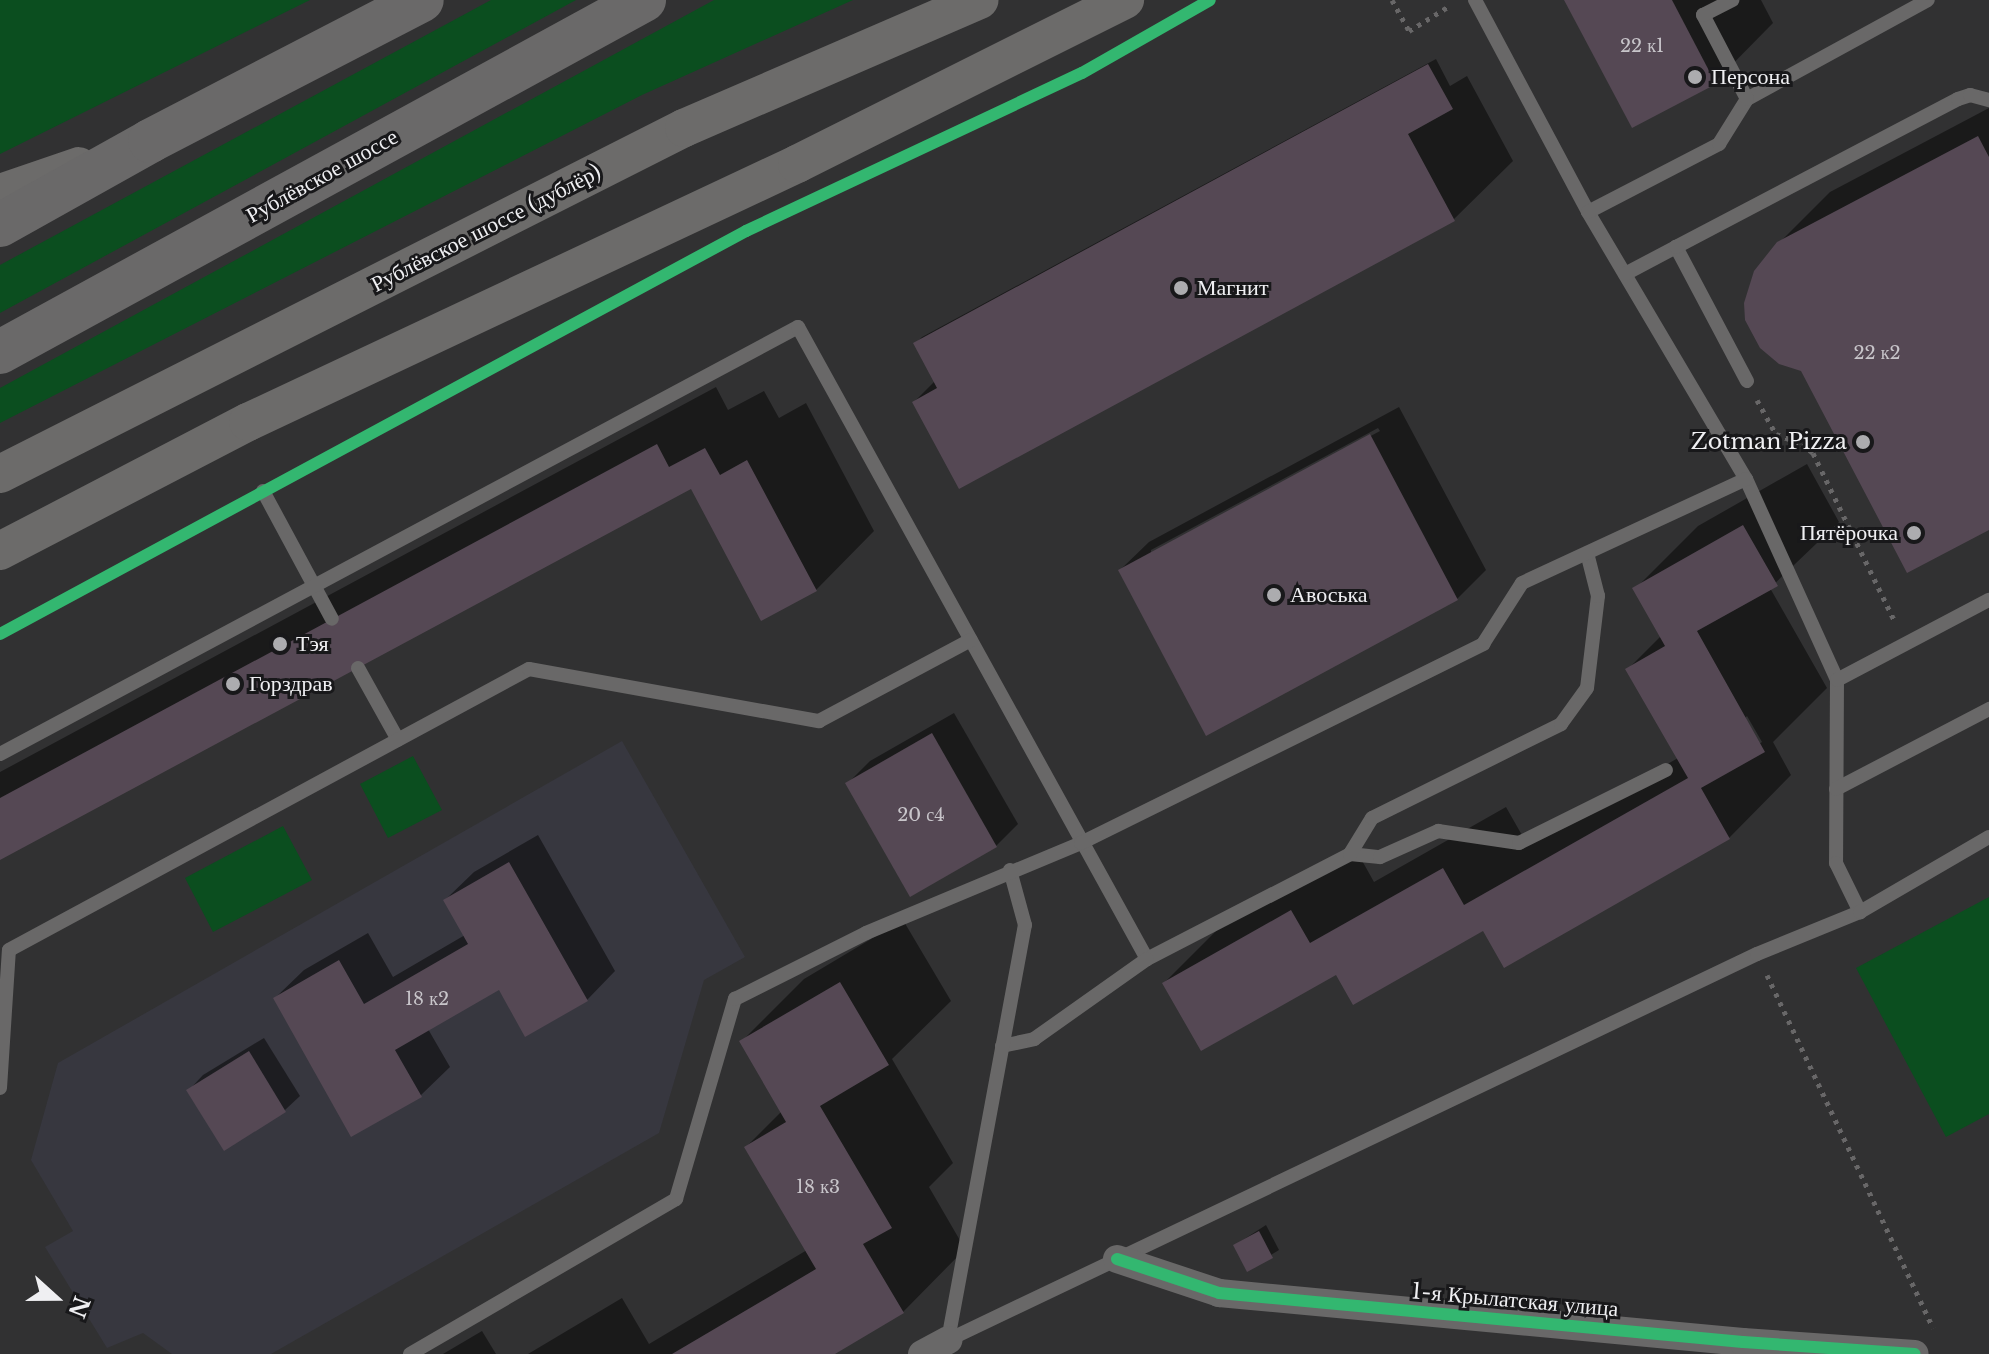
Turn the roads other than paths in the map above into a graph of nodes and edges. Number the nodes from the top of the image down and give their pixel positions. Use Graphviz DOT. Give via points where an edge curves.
graph roads {
  1 [pos="422,0"];
  2 [pos="644,0"];
  3 [pos="980,0"];
  4 [pos="1125,0"];
  5 [pos="1475,0"];
  6 [pos="1732,0"];
  7 [pos="1928,0"];
  8 [pos="1747,99"];
  9 [pos="1989,100"];
  10 [pos="150,141"];
  11 [pos="0,193"];
  12 [pos="1588,212"];
  13 [pos="0,225"];
  14 [pos="1676,247"];
  15 [pos="1625,274"];
  16 [pos="0,352"];
  17 [pos="1747,381"];
  18 [pos="0,474"];
  19 [pos="1746,479"];
  20 [pos="263,491"];
  21 [pos="0,551"];
  22 [pos="1587,553"];
  23 [pos="314,586"];
  24 [pos="1989,600"];
  25 [pos="332,619"];
  26 [pos="971,640"];
  27 [pos="358,668"];
  28 [pos="1837,680"];
  29 [pos="1989,709"];
  30 [pos="398,740"];
  31 [pos="0,754"];
  32 [pos="1666,770"];
  33 [pos="1836,789"];
  34 [pos="1989,837"];
  35 [pos="1081,843"];
  36 [pos="1350,854"];
  37 [pos="1010,870"];
  38 [pos="1860,912"];
  39 [pos="1147,959"];
  40 [pos="1002,1046"];
  41 [pos="0,1088"];
  42 [pos="1117,1259"];
  43 [pos="948,1340"];
  44 [pos="1927,1347"];
  45 [pos="1744,1348"];
  46 [pos="410,1354"];
  47 [pos="922,1354"];
  1 -- 10 [label="main road"];
  2 -- 16 [label="main road, Рублёвское шоссе"];
  3 -- 18 [label="main road, Рублёвское шоссе (дублёр)" via="684,128"];
  4 -- 21 [label="main road" via="797,164 248,422"];
  5 -- 12 [label="lane"];
  6 -- 8 [label="lane" via="1703,15"];
  7 -- 8 [label="lane"];
  8 -- 12 [label="lane" via="1719,144"];
  9 -- 14 [label="lane" via="1970,95 1958,99"];
  10 -- 11 [label="main road"];
  10 -- 13 [label="main road"];
  12 -- 15 [label="lane"];
  14 -- 15 [label="lane"];
  14 -- 17 [label="lane"];
  15 -- 19 [label="lane"];
  19 -- 22 [label="lane"];
  19 -- 28 [label="lane"];
  20 -- 23 [label="lane"];
  22 -- 35 [label="lane" via="1522,583 1483,644"];
  22 -- 36 [label="lane" via="1598,596 1587,688 1561,724 1372,818"];
  23 -- 25 [label="lane"];
  23 -- 26 [label="lane" via="798,327"];
  23 -- 31 [label="lane"];
  24 -- 28 [label="lane"];
  26 -- 30 [label="lane" via="819,721 529,669"];
  26 -- 35 [label="lane"];
  27 -- 30 [label="lane"];
  28 -- 33 [label="lane"];
  29 -- 33 [label="lane"];
  30 -- 41 [label="lane" via="9,950"];
  32 -- 36 [label="lane" via="1519,843 1438,831 1380,857"];
  33 -- 38 [label="lane" via="1836,863"];
  34 -- 38 [label="lane"];
  35 -- 37 [label="lane"];
  35 -- 39 [label="lane"];
  36 -- 39 [label="lane"];
  37 -- 40 [label="lane" via="1025,925"];
  37 -- 46 [label="lane" via="866,933 735,999 676,1199"];
  38 -- 42 [label="lane" via="1757,954"];
  39 -- 40 [label="lane" via="1034,1039"];
  40 -- 43 [label="lane"];
  42 -- 43 [label="lane"];
  42 -- 45 [label="street, 1-я Крылатская улица" via="1219,1293"];
  43 -- 47 [label="street"];
  44 -- 45 [label="street, 1-я Крылатская улица"];
}
